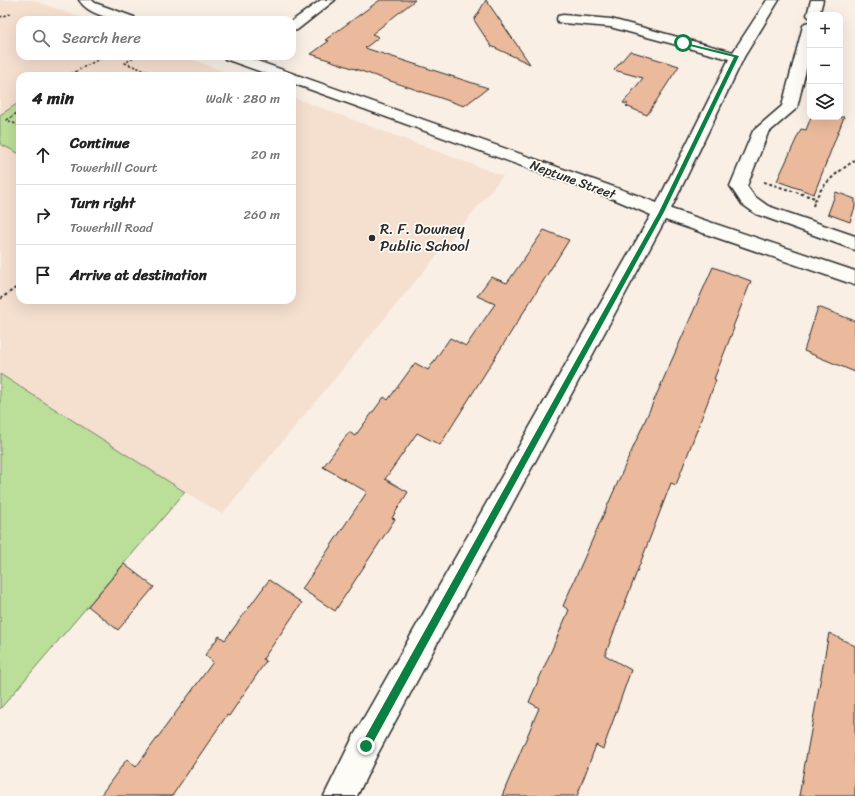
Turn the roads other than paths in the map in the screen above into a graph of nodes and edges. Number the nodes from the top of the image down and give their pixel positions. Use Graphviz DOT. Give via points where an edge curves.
graph roads {
  1 [pos="85,0"];
  2 [pos="329,0"];
  3 [pos="772,0"];
  4 [pos="817,0"];
  5 [pos="814,12"];
  6 [pos="118,16"];
  7 [pos="563,19"];
  8 [pos="296,24"];
  9 [pos="807,38"];
  10 [pos="737,56"];
  11 [pos="250,60"];
  12 [pos="277,72"];
  13 [pos="296,79"];
  14 [pos="661,212"];
  15 [pos="855,243"];
  16 [pos="855,278"];
  17 [pos="340,796"];
  1 -- 6 [label="street" via="91,6"];
  2 -- 8 [label="street"];
  3 -- 10 [label="street"];
  4 -- 5 [label="street"];
  7 -- 10 [label="street" via="611,23"];
  9 -- 15 [label="street" via="789,108 761,130 738,186 748,200 762,210"];
  10 -- 14 [label="street"];
  11 -- 12 [label="street"];
  13 -- 14 [label="street, Neptune Street"];
  14 -- 16 [label="street, Neptune Street"];
  14 -- 17 [label="street" via="369,739"];
}
